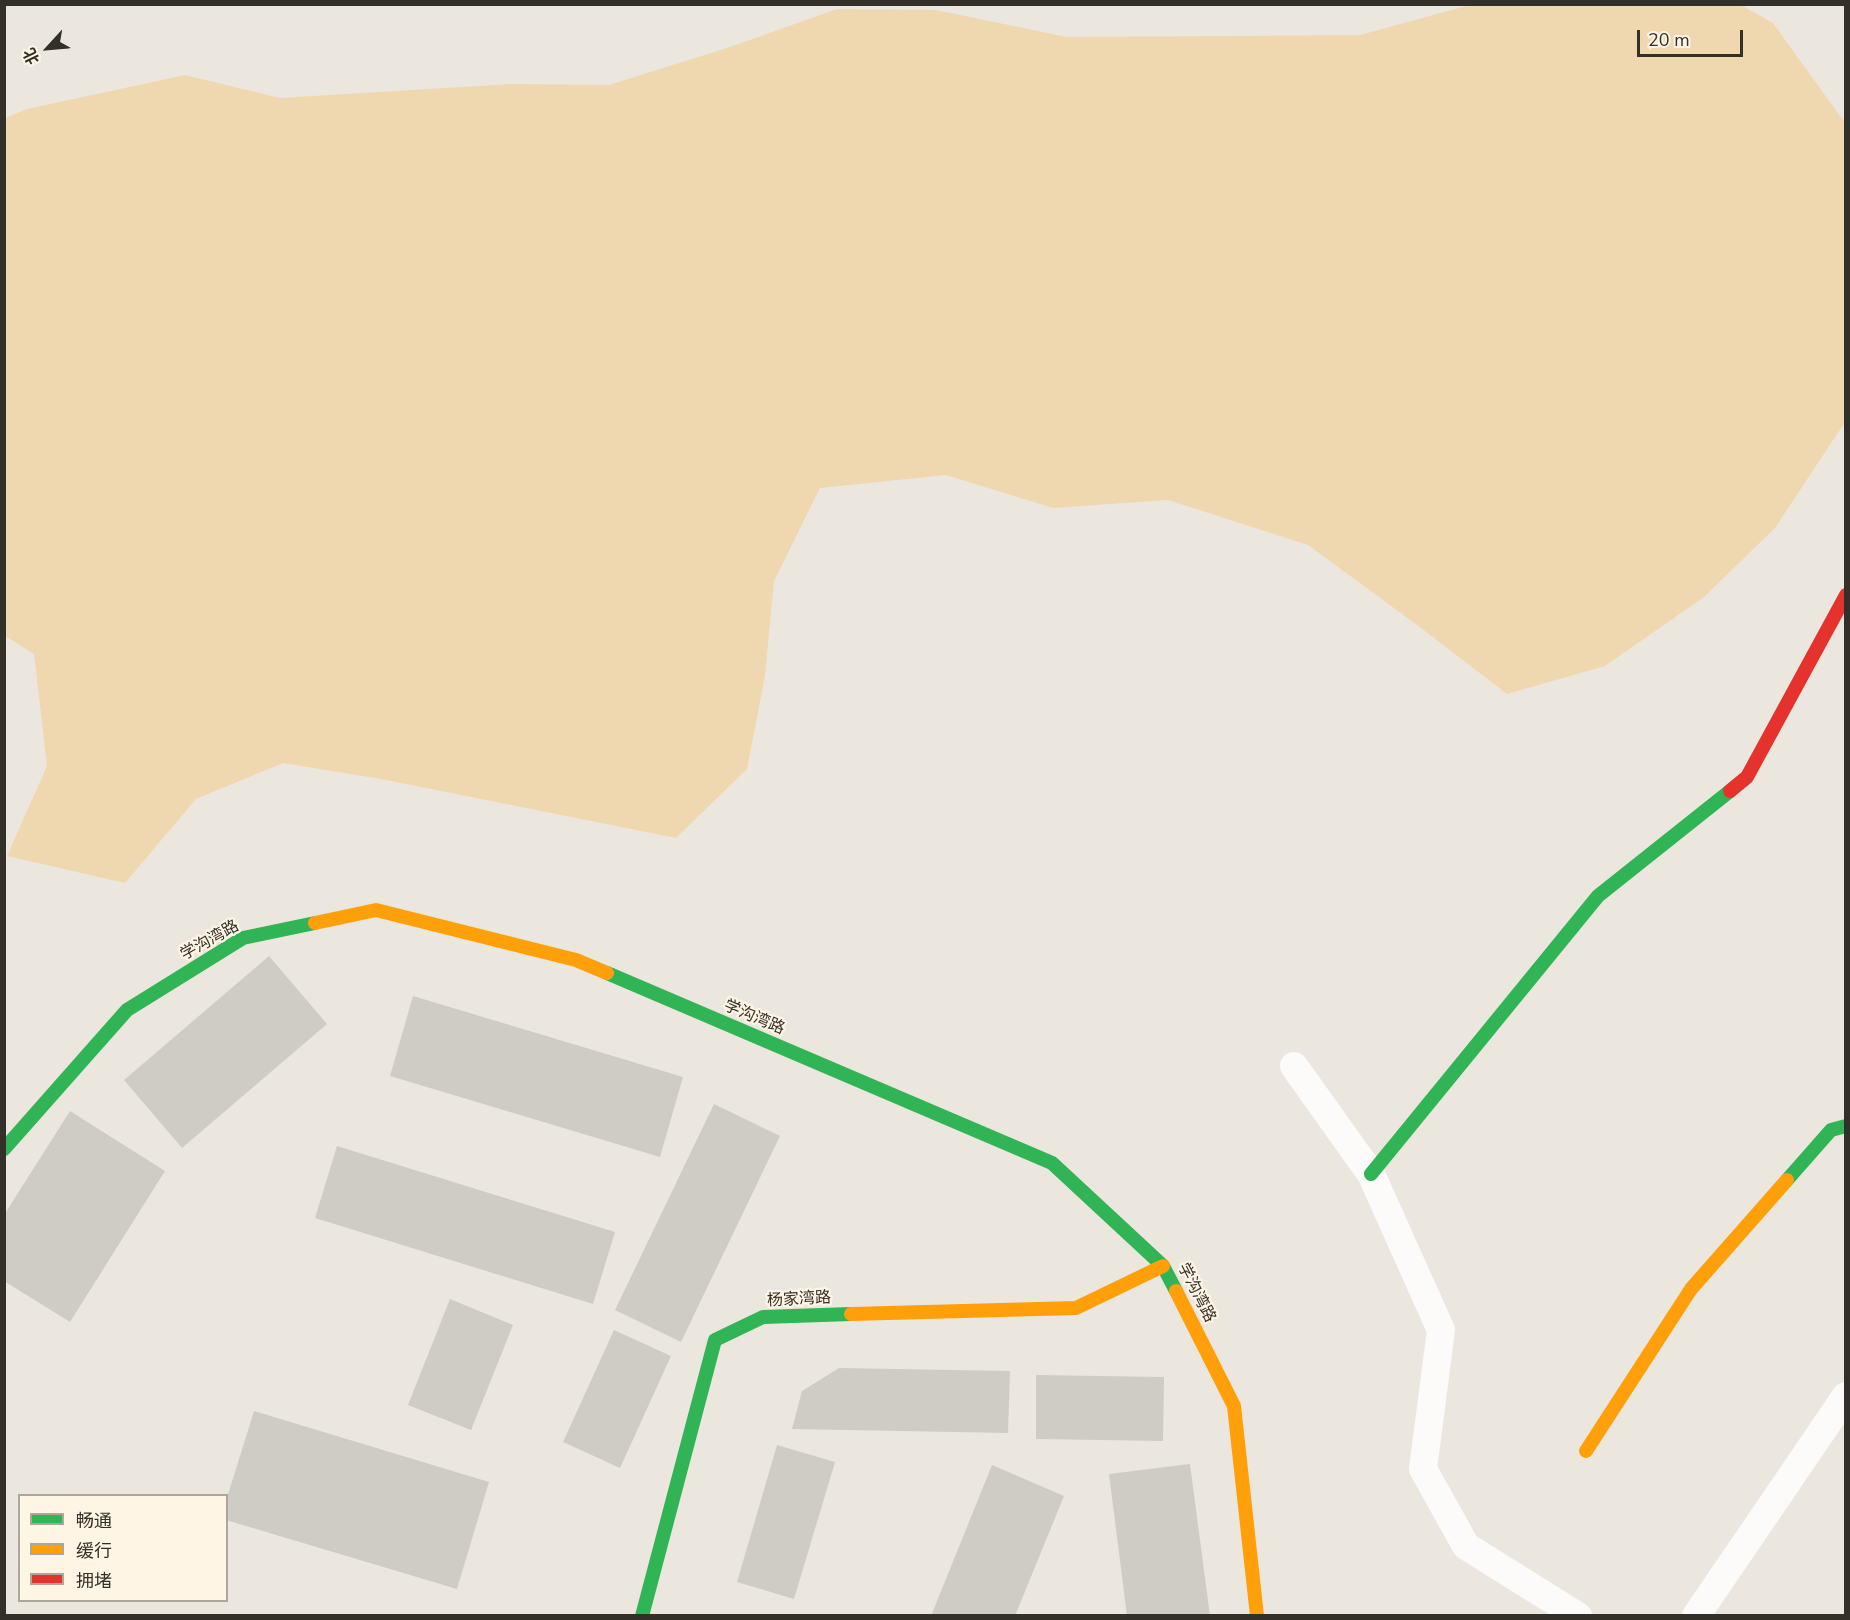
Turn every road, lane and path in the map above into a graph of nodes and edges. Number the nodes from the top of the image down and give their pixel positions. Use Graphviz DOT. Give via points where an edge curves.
graph roads {
  1 [pos="1845,595"];
  2 [pos="1294,1066"];
  3 [pos="1845,1126"];
  4 [pos="4,1149"];
  5 [pos="1371,1174"];
  6 [pos="1163,1266"];
  7 [pos="1845,1396"];
  8 [pos="1586,1451"];
  9 [pos="642,1616"];
  10 [pos="1257,1616"];
  11 [pos="1578,1616"];
  12 [pos="1696,1616"];
  1 -- 5 [label="street" via="1747,777 1598,896"];
  2 -- 5 [label="street"];
  3 -- 8 [label="street" via="1831,1130 1691,1288"];
  4 -- 6 [label="street, 学沟湾路" via="127,1010 243,938 376,910 576,960 1052,1163"];
  5 -- 11 [label="street" via="1441,1330 1423,1469 1466,1546"];
  6 -- 9 [label="street, 杨家湾路" via="1076,1308 763,1317 716,1340"];
  6 -- 10 [label="street, 学沟湾路" via="1234,1406"];
  7 -- 12 [label="street"];
}
